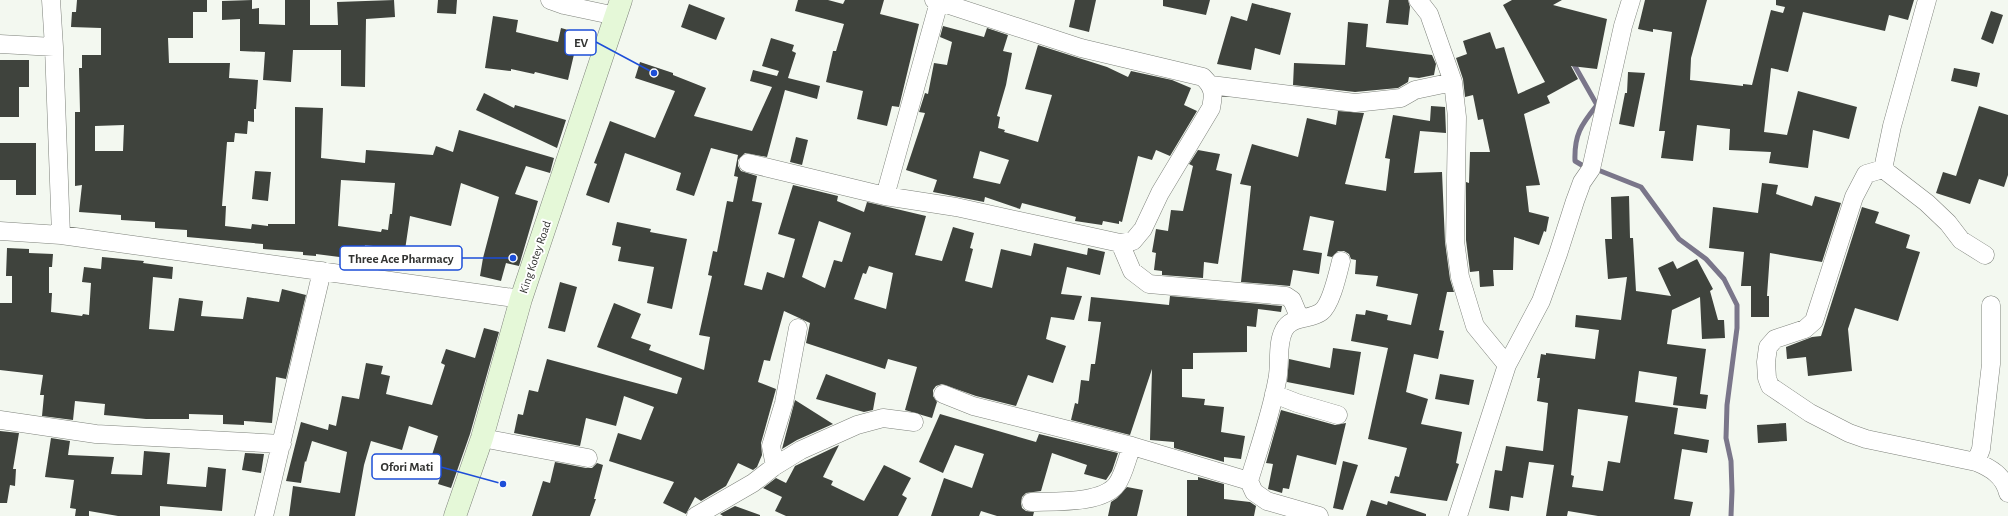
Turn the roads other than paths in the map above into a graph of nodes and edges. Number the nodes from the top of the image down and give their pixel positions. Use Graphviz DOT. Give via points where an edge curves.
graph roads {
  1 [pos="51,0"];
  2 [pos="550,0"];
  3 [pos="1418,0"];
  4 [pos="1631,0"];
  5 [pos="1927,0"];
  6 [pos="937,1"];
  7 [pos="619,8"];
  8 [pos="0,44"];
  9 [pos="54,47"];
  10 [pos="1453,82"];
  11 [pos="1210,84"];
  12 [pos="748,163"];
  13 [pos="1883,169"];
  14 [pos="885,196"];
  15 [pos="0,230"];
  16 [pos="61,235"];
  17 [pos="1120,243"];
  18 [pos="1985,255"];
  19 [pos="1341,261"];
  20 [pos="322,271"];
  21 [pos="521,299"];
  22 [pos="1991,305"];
  23 [pos="1300,320"];
  24 [pos="798,328"];
  25 [pos="1507,365"];
  26 [pos="943,394"];
  27 [pos="1274,394"];
  28 [pos="1338,415"];
  29 [pos="0,420"];
  30 [pos="914,422"];
  31 [pos="482,438"];
  32 [pos="282,444"];
  33 [pos="1132,446"];
  34 [pos="588,458"];
  35 [pos="1976,462"];
  36 [pos="775,466"];
  37 [pos="1249,481"];
  38 [pos="2008,493"];
  39 [pos="1031,502"];
  40 [pos="264,516"];
  41 [pos="454,516"];
  42 [pos="696,516"];
  43 [pos="1318,516"];
  44 [pos="1458,516"];
  1 -- 9 [label="street"];
  2 -- 7 [label="street" via="564,5"];
  3 -- 10 [label="street" via="1429,14"];
  4 -- 25 [label="street" via="1591,169 1574,201 1541,301"];
  5 -- 13 [label="street" via="1892,126"];
  6 -- 11 [label="street" via="1081,48 1203,77"];
  6 -- 14 [label="street"];
  7 -- 21 [label="street, King Kotey Road"];
  8 -- 9 [label="street"];
  9 -- 16 [label="street"];
  10 -- 11 [label="street" via="1415,90 1401,98 1356,103"];
  10 -- 25 [label="street" via="1457,117 1455,241 1460,277 1475,326"];
  11 -- 17 [label="street" via="1214,94 1211,108 1160,193 1143,229 1133,240"];
  12 -- 14 [label="street"];
  13 -- 18 [label="street" via="1927,203 1961,240"];
  13 -- 35 [label="street" via="1866,174 1854,197 1814,321 1804,329 1775,339 1768,347 1767,378 1770,386 1810,413 1849,433 1866,439"];
  14 -- 17 [label="street" via="956,207"];
  15 -- 16 [label="street"];
  16 -- 20 [label="street"];
  17 -- 23 [label="street" via="1132,271 1149,284 1286,296 1292,300"];
  19 -- 23 [label="street" via="1329,300 1322,311"];
  20 -- 21 [label="street"];
  20 -- 32 [label="street"];
  21 -- 31 [label="street, King Kotey Road"];
  22 -- 35 [label="street" via="1991,364 1982,449"];
  23 -- 27 [label="street" via="1292,321 1285,329"];
  24 -- 36 [label="street" via="784,403 771,446"];
  25 -- 44 [label="street"];
  26 -- 33 [label="street" via="973,406"];
  27 -- 28 [label="street"];
  27 -- 37 [label="street"];
  29 -- 32 [label="street" via="96,434"];
  30 -- 36 [label="street" via="883,418 857,425 801,450"];
  31 -- 34 [label="street"];
  31 -- 41 [label="street, King Kotey Road"];
  32 -- 40 [label="street"];
  33 -- 37 [label="street"];
  33 -- 39 [label="street" via="1118,483 1110,491 1089,499"];
  35 -- 38 [label="street" via="1989,467 2000,477"];
  36 -- 42 [label="street" via="753,483"];
  37 -- 43 [label="street" via="1254,492 1266,501"];
}
